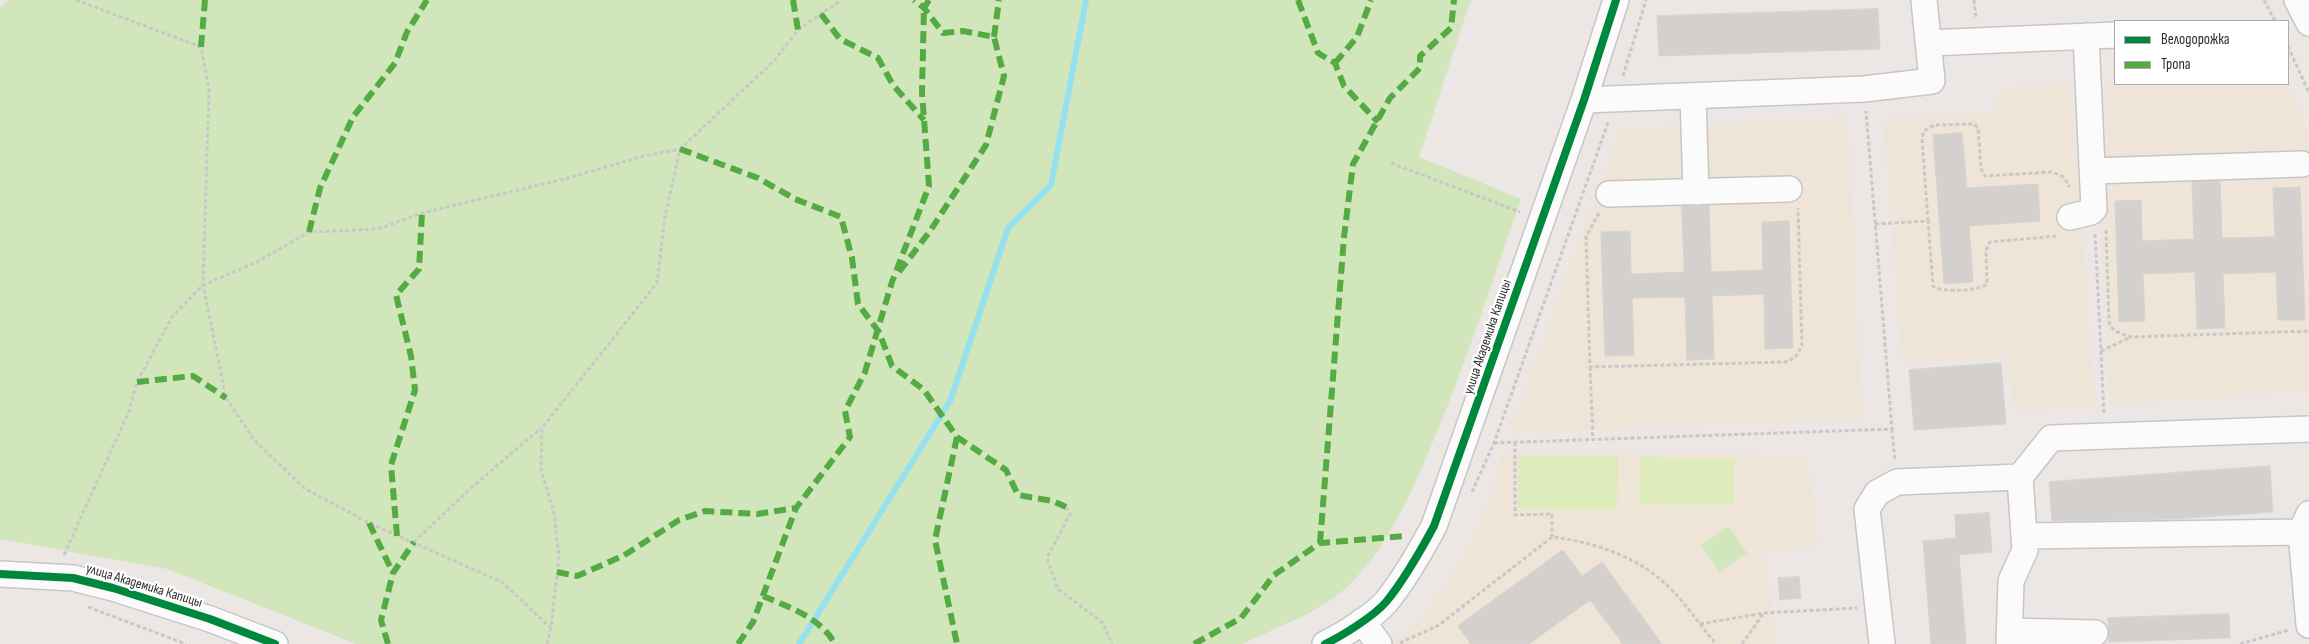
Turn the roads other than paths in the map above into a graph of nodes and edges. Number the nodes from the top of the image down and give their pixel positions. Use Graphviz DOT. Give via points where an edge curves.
graph roads {
  1 [pos="1616,0"];
  2 [pos="1924,0"];
  3 [pos="2114,35"];
  4 [pos="2086,36"];
  5 [pos="1928,43"];
  6 [pos="1693,96"];
  7 [pos="1584,100"];
  8 [pos="2302,164"];
  9 [pos="2092,171"];
  10 [pos="1790,190"];
  11 [pos="1696,192"];
  12 [pos="1609,194"];
  13 [pos="2070,217"];
  14 [pos="2309,429"];
  15 [pos="2020,477"];
  16 [pos="2305,523"];
  17 [pos="2024,536"];
  18 [pos="0,574"];
  19 [pos="1362,621"];
  20 [pos="2309,625"];
  21 [pos="2095,633"];
  22 [pos="2009,637"];
  23 [pos="275,644"];
  24 [pos="1325,644"];
  25 [pos="1379,644"];
  26 [pos="1882,644"];
  1 -- 7 [label="street, улица Академика Капицы"];
  2 -- 5 [label="street"];
  3 -- 4 [label="street"];
  4 -- 5 [label="street"];
  4 -- 9 [label="street"];
  5 -- 6 [label="street" via="1932,81 1864,89"];
  6 -- 7 [label="street"];
  6 -- 11 [label="street"];
  7 -- 19 [label="street, улица Академика Капицы" via="1434,526 1414,563 1385,604"];
  8 -- 9 [label="street"];
  9 -- 13 [label="street" via="2100,218 2091,212"];
  10 -- 11 [label="street"];
  11 -- 12 [label="street"];
  14 -- 15 [label="street" via="2051,438"];
  15 -- 17 [label="street"];
  15 -- 26 [label="street" via="1897,482 1877,493 1867,509"];
  16 -- 17 [label="street"];
  16 -- 20 [label="street"];
  17 -- 22 [label="street" via="2024,550 2012,580"];
  18 -- 23 [label="street, улица Академика Капицы" via="73,578 113,588"];
  19 -- 24 [label="street, улица Академика Капицы"];
  19 -- 25 [label="street"];
  21 -- 22 [label="street"];
}
